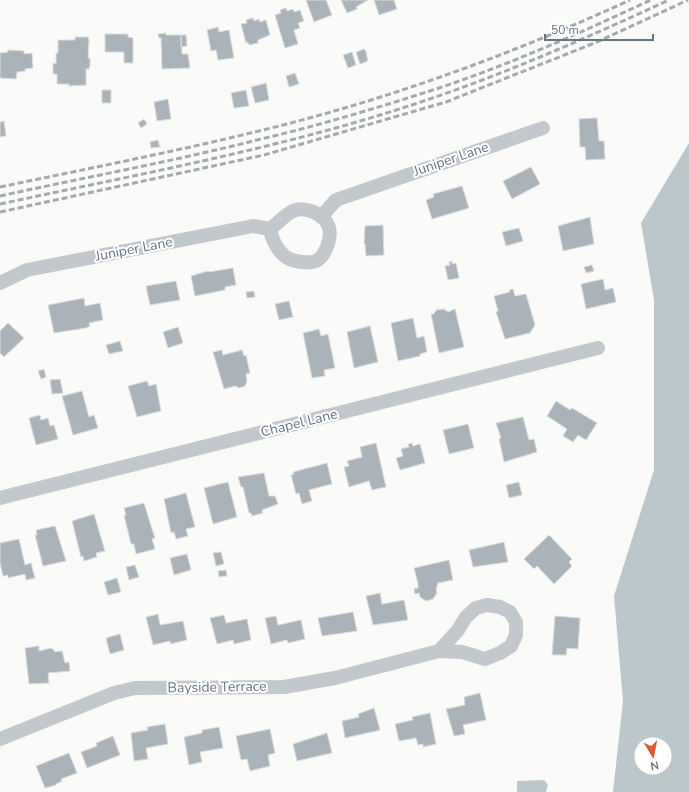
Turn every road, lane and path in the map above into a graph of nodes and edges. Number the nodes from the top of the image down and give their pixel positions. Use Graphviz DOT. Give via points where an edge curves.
graph roads {
  1 [pos="543,128"];
  2 [pos="321,217"];
  3 [pos="270,229"];
  4 [pos="0,283"];
  5 [pos="598,348"];
  6 [pos="0,498"];
  7 [pos="439,651"];
  8 [pos="0,739"];
  1 -- 2 [label="street, Juniper Lane" via="336,200"];
  2 -- 3 [label="street" via="303,209 292,211"];
  2 -- 3 [label="street" via="329,226 329,238 326,250 317,260 303,263 289,259 272,240"];
  3 -- 4 [label="street, Juniper Lane" via="253,226 27,270"];
  5 -- 6 [label="street, Chapel Lane"];
  7 -- 7 [label="street, Bayside Terrace" via="476,608 487,605 500,607 510,612 516,622 516,635 511,646 500,653 485,658 462,652"];
  7 -- 8 [label="street, Bayside Terrace" via="335,678 284,687 135,688 114,693"];
}
